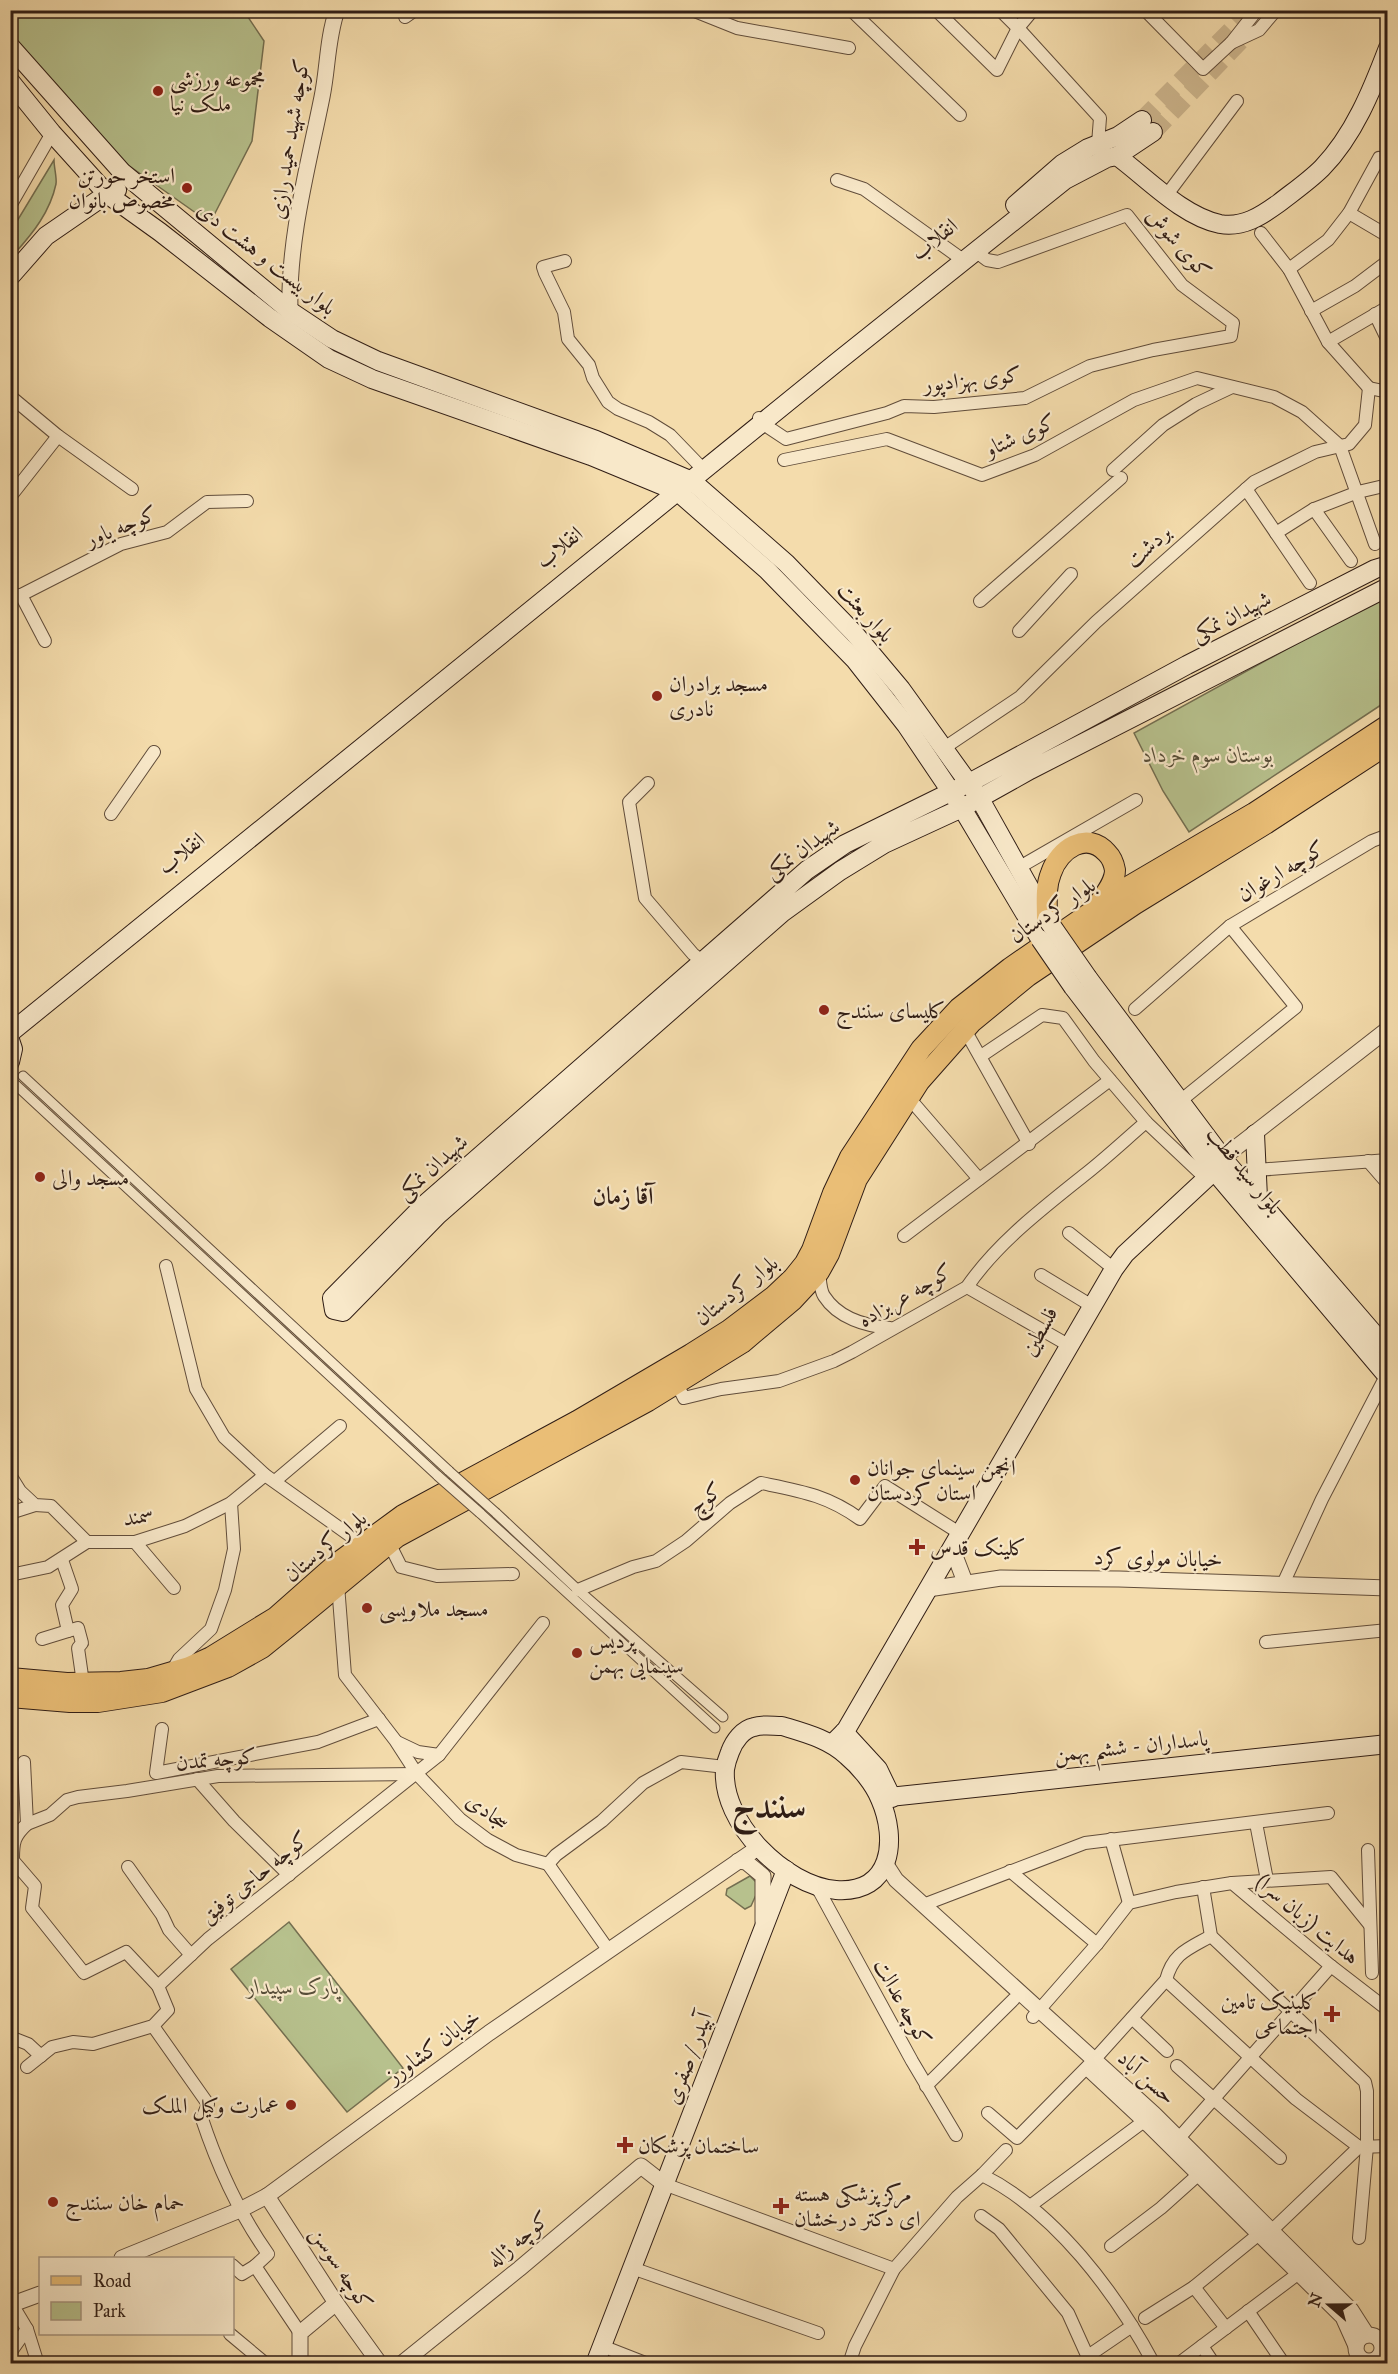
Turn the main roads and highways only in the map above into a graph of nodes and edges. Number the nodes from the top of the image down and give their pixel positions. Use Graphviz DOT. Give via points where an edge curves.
graph roads {
  1 [pos="10,46"];
  2 [pos="1388,48"];
  3 [pos="1383,78"];
  4 [pos="10,81"];
  5 [pos="97,146"];
  6 [pos="1117,156"];
  7 [pos="81,165"];
  8 [pos="122,172"];
  9 [pos="107,194"];
  10 [pos="173,215"];
  11 [pos="160,232"];
  12 [pos="964,255"];
  13 [pos="10,277"];
  14 [pos="462,402"];
  15 [pos="685,481"];
  16 [pos="1388,565"];
  17 [pos="1388,587"];
  18 [pos="1123,700"];
  19 [pos="1132,717"];
  20 [pos="1388,725"];
  21 [pos="1388,744"];
  22 [pos="969,783"];
  23 [pos="951,792"];
  24 [pos="980,799"];
  25 [pos="962,808"];
  26 [pos="1093,911"];
  27 [pos="1052,941"];
  28 [pos="708,967"];
  29 [pos="1080,983"];
  30 [pos="10,1022"];
  31 [pos="10,1033"];
  32 [pos="10,1040"];
  33 [pos="10,1062"];
  34 [pos="1255,1134"];
  35 [pos="1216,1163"];
  36 [pos="1258,1198"];
  37 [pos="337,1305"];
  38 [pos="1388,1350"];
  39 [pos="1387,1377"];
  40 [pos="10,1678"];
  41 [pos="10,1697"];
  42 [pos="838,1738"];
  43 [pos="1388,1744"];
  44 [pos="886,1798"];
  45 [pos="786,1870"];
  46 [pos="595,2364"];
  1 -- 5 [label="main road, بلوار بیست و هشت دی"];
  2 -- 3 [label="main road"];
  3 -- 6 [label="main road" via="1323,167 1265,213 1243,223 1218,224 1204,218 1166,195"];
  4 -- 7 [label="main road, بلوار بیست و هشت دی"];
  5 -- 7 [label="main road" via="85,149"];
  5 -- 8 [label="main road, بلوار بیست و هشت دی"];
  6 -- 12 [label="main road, انقلاب" via="1065,180"];
  6 -- 12 [label="main road, انقلاب" via="1148,126 1098,144 1062,164"];
  7 -- 9 [label="main road, بلوار بیست و هشت دی"];
  8 -- 9 [label="main road" via="120,188"];
  8 -- 10 [label="main road, بلوار بیست و هشت دی"];
  9 -- 11 [label="main road, بلوار بیست و هشت دی"];
  9 -- 13 [label="main road" via="46,236"];
  10 -- 11 [label="main road"];
  10 -- 14 [label="main road, بلوار بیست و هشت دی" via="290,311 332,339"];
  11 -- 14 [label="main road, بلوار بیست و هشت دی" via="329,359 372,379"];
  12 -- 15 [label="main road, انقلاب"];
  14 -- 15 [label="main road, بلوار بیست و هشت دی" via="591,456"];
  15 -- 22 [label="main road, بلوار بعثت" via="786,562 854,633 901,688"];
  15 -- 23 [label="main road, بلوار بعثت" via="855,660 906,725"];
  15 -- 30 [label="main road, انقلاب"];
  15 -- 31 [label="main road, انقلاب"];
  16 -- 18 [label="main road, شهیدان نمکی" via="1375,568"];
  17 -- 19 [label="main road, شهیدان نمکی"];
  18 -- 19 [label="main road"];
  18 -- 22 [label="main road, شهیدان نمکی"];
  19 -- 24 [label="main road, شهیدان نمکی"];
  20 -- 26 [label="main road, بلوار کردستان"];
  21 -- 27 [label="main road, بلوار کردستان" via="1135,904"];
  22 -- 23 [label="main road, شهیدان نمکی"];
  22 -- 24 [label="main road, بلوار بعثت"];
  23 -- 25 [label="main road, بلوار بعثت"];
  23 -- 28 [label="main road, شهیدان نمکی" via="845,844 807,870"];
  24 -- 25 [label="main road, شهیدان نمکی"];
  24 -- 27 [label="main road"];
  25 -- 27 [label="main road"];
  25 -- 28 [label="main road, شهیدان نمکی" via="884,844 848,866"];
  26 -- 27 [label="main road, بلوار کردستان"];
  26 -- 27 [label="main road" via="1111,886 1115,869 1102,847 1090,842 1077,843 1067,849 1051,871 1046,889"];
  27 -- 29 [label="main road, bridge"];
  27 -- 40 [label="main road, بلوار کردستان" via="959,1008 921,1049 850,1157 805,1263 774,1296 691,1354 569,1426 403,1515 362,1544 276,1617 211,1657 148,1679 82,1683"];
  27 -- 41 [label="main road, بلوار کردستان" via="938,1058 858,1179 819,1272 792,1301 742,1343 677,1384 389,1543 262,1648 228,1667 162,1692 89,1702"];
  28 -- 37 [label="main road, شهیدان نمکی" via="432,1209"];
  29 -- 35 [label="main road, بلوار سید قطب"];
  29 -- 35 [label="main road, بلوار سید قطب" via="1179,1102"];
  32 -- 33 [label="main road"];
  34 -- 36 [label="main road"];
  35 -- 36 [label="main road, بلوار سید قطب"];
  35 -- 39 [label="main road, بلوار سید قطب"];
  35 -- 42 [label="main road, فلسطین" via="1110,1266 928,1589"];
  36 -- 38 [label="main road, بلوار سید قطب"];
  42 -- 44 [label="main road" via="848,1756"];
  42 -- 45 [label="main road" via="782,1726 753,1726 733,1744 725,1767 725,1782 736,1814 759,1847"];
  43 -- 44 [label="main road, پاسداران - ششم بهمن"];
  44 -- 45 [label="main road" via="890,1851 872,1883 848,1891 817,1887"];
  45 -- 46 [label="main road, آبیدر / صفری"];
}
